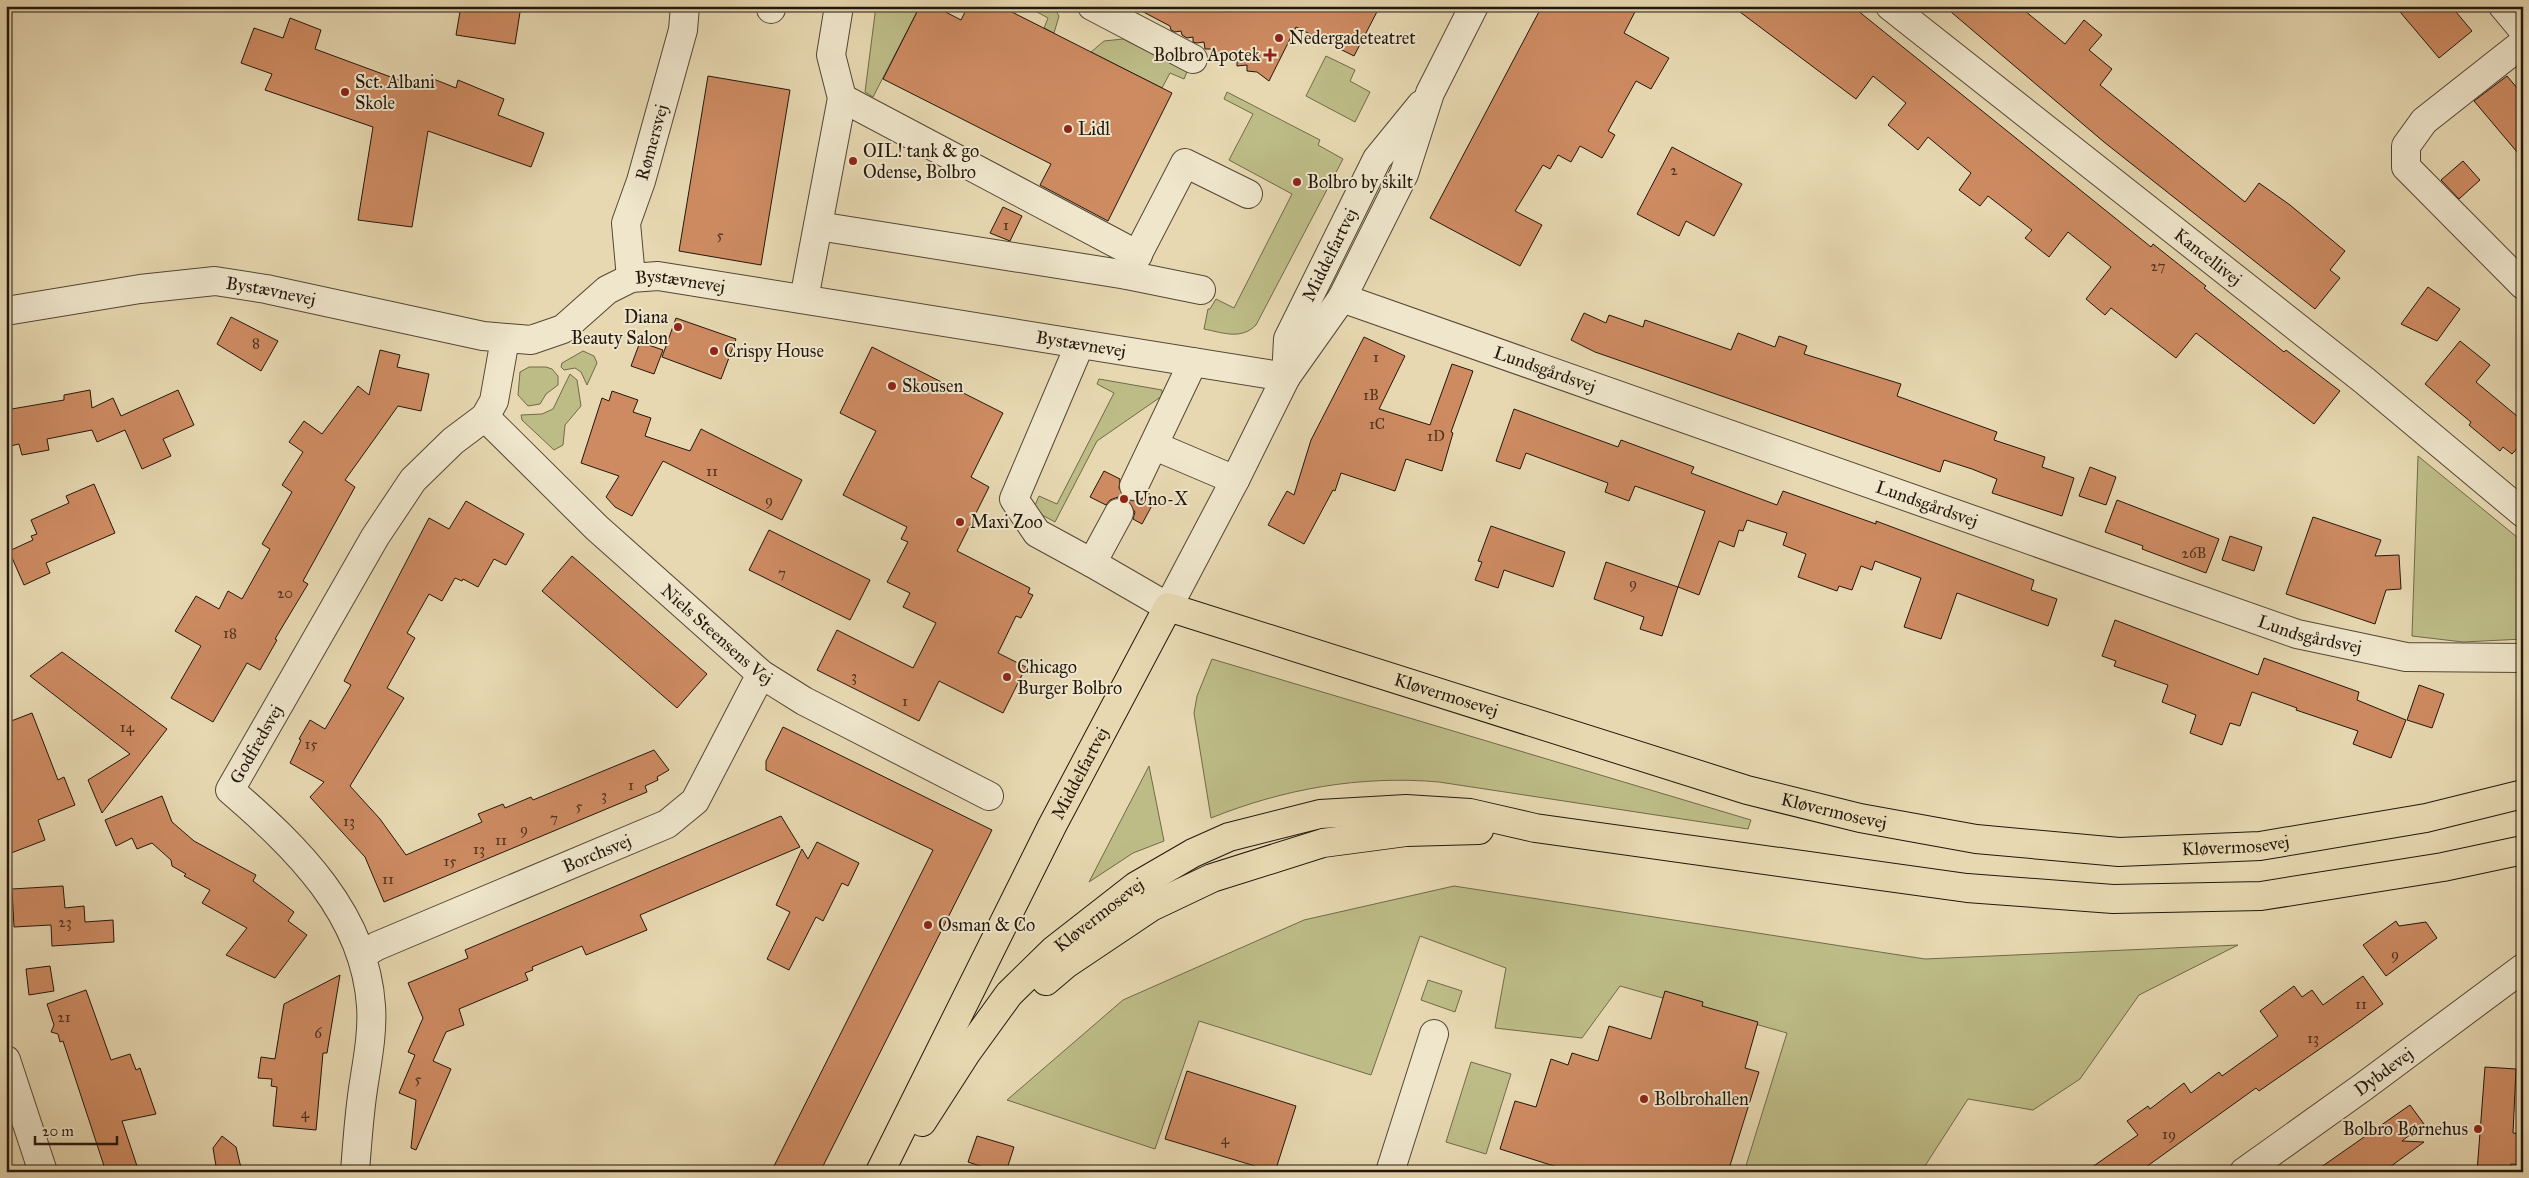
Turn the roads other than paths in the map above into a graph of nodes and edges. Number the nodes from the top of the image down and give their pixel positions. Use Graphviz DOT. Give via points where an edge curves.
graph roads {
  1 [pos="685,6"];
  2 [pos="839,6"];
  3 [pos="1092,6"];
  4 [pos="1474,6"];
  5 [pos="1890,6"];
  6 [pos="2503,6"];
  7 [pos="2523,30"];
  8 [pos="2523,43"];
  9 [pos="1193,59"];
  10 [pos="1430,93"];
  11 [pos="842,98"];
  12 [pos="1248,194"];
  13 [pos="818,226"];
  14 [pos="1132,265"];
  15 [pos="631,278"];
  16 [pos="2523,285"];
  17 [pos="1201,290"];
  18 [pos="1342,298"];
  19 [pos="804,300"];
  20 [pos="7,307"];
  21 [pos="505,339"];
  22 [pos="1080,344"];
  23 [pos="1193,362"];
  24 [pos="1286,377"];
  25 [pos="484,417"];
  26 [pos="1155,446"];
  27 [pos="1235,480"];
  28 [pos="1134,486"];
  29 [pos="1119,513"];
  30 [pos="2523,513"];
  31 [pos="1092,563"];
  32 [pos="1168,607"];
  33 [pos="2523,658"];
  34 [pos="761,674"];
  35 [pos="2523,794"];
  36 [pos="989,796"];
  37 [pos="2523,850"];
  38 [pos="362,955"];
  39 [pos="2523,968"];
  40 [pos="1434,1034"];
  41 [pos="6,1060"];
  42 [pos="44,1172"];
  43 [pos="354,1172"];
  44 [pos="880,1172"];
  45 [pos="890,1172"];
  46 [pos="1390,1172"];
  47 [pos="2244,1172"];
  1 -- 15 [label="street, Rømersvej" via="684,30 626,223"];
  2 -- 11 [label="street" via="831,55"];
  3 -- 9 [label="street"];
  4 -- 10 [label="street, Middelfartvej"];
  5 -- 30 [label="street, Kancellivej" via="2365,381"];
  6 -- 7 [label="street"];
  8 -- 16 [label="street" via="2424,121 2406,146 2406,167"];
  10 -- 18 [label="street, Middelfartvej" via="1404,174"];
  10 -- 24 [label="street, Middelfartvej" via="1376,159 1288,339"];
  11 -- 13 [label="street"];
  11 -- 14 [label="street"];
  12 -- 14 [label="street" via="1185,163"];
  13 -- 14 [label="street"];
  13 -- 19 [label="street"];
  14 -- 17 [label="street"];
  15 -- 19 [label="street, Bystævnevej" via="658,276"];
  15 -- 21 [label="street, Bystævnevej" via="607,290 563,329 531,340"];
  18 -- 24 [label="street, Middelfartvej"];
  18 -- 33 [label="street, Lundsgårdsvej" via="2298,634 2406,658"];
  19 -- 22 [label="street, Bystævnevej"];
  20 -- 21 [label="street, Bystævnevej" via="215,281"];
  21 -- 25 [label="street, Godfredsvej" via="494,401"];
  22 -- 23 [label="street, Bystævnevej"];
  22 -- 31 [label="street" via="1014,499 1037,533"];
  23 -- 24 [label="street, Bystævnevej"];
  23 -- 26 [label="street"];
  24 -- 27 [label="street, Middelfartvej"];
  25 -- 34 [label="street, Niels Steensens Vej" via="597,528"];
  25 -- 38 [label="street, Godfredsvej" via="413,480 374,537 230,790 273,827 309,865 339,906"];
  26 -- 27 [label="street"];
  26 -- 28 [label="street"];
  27 -- 32 [label="street, Middelfartvej"];
  29 -- 31 [label="street"];
  31 -- 32 [label="street"];
  32 -- 35 [label="main road, Kløvermosevej" via="1748,790 1860,818 1976,839 2119,852 2260,846 2426,818"];
  32 -- 44 [label="main road, Middelfartvej" via="1052,826"];
  34 -- 36 [label="street, Niels Steensens Vej" via="804,702"];
  34 -- 38 [label="street, Borchsvej" via="695,802 667,824"];
  37 -- 45 [label="main road, Kløvermosevej" via="2443,867 2261,896 2113,899 1967,888 1535,828 1470,813 1406,809 1320,814 1229,838 1193,853 1136,886 1054,950 1009,994 967,1052"];
  38 -- 43 [label="street, Godfredsvej" via="371,1006"];
  39 -- 47 [label="street, Dybdevej"];
  40 -- 46 [label="street"];
  41 -- 42 [label="street"];
}
